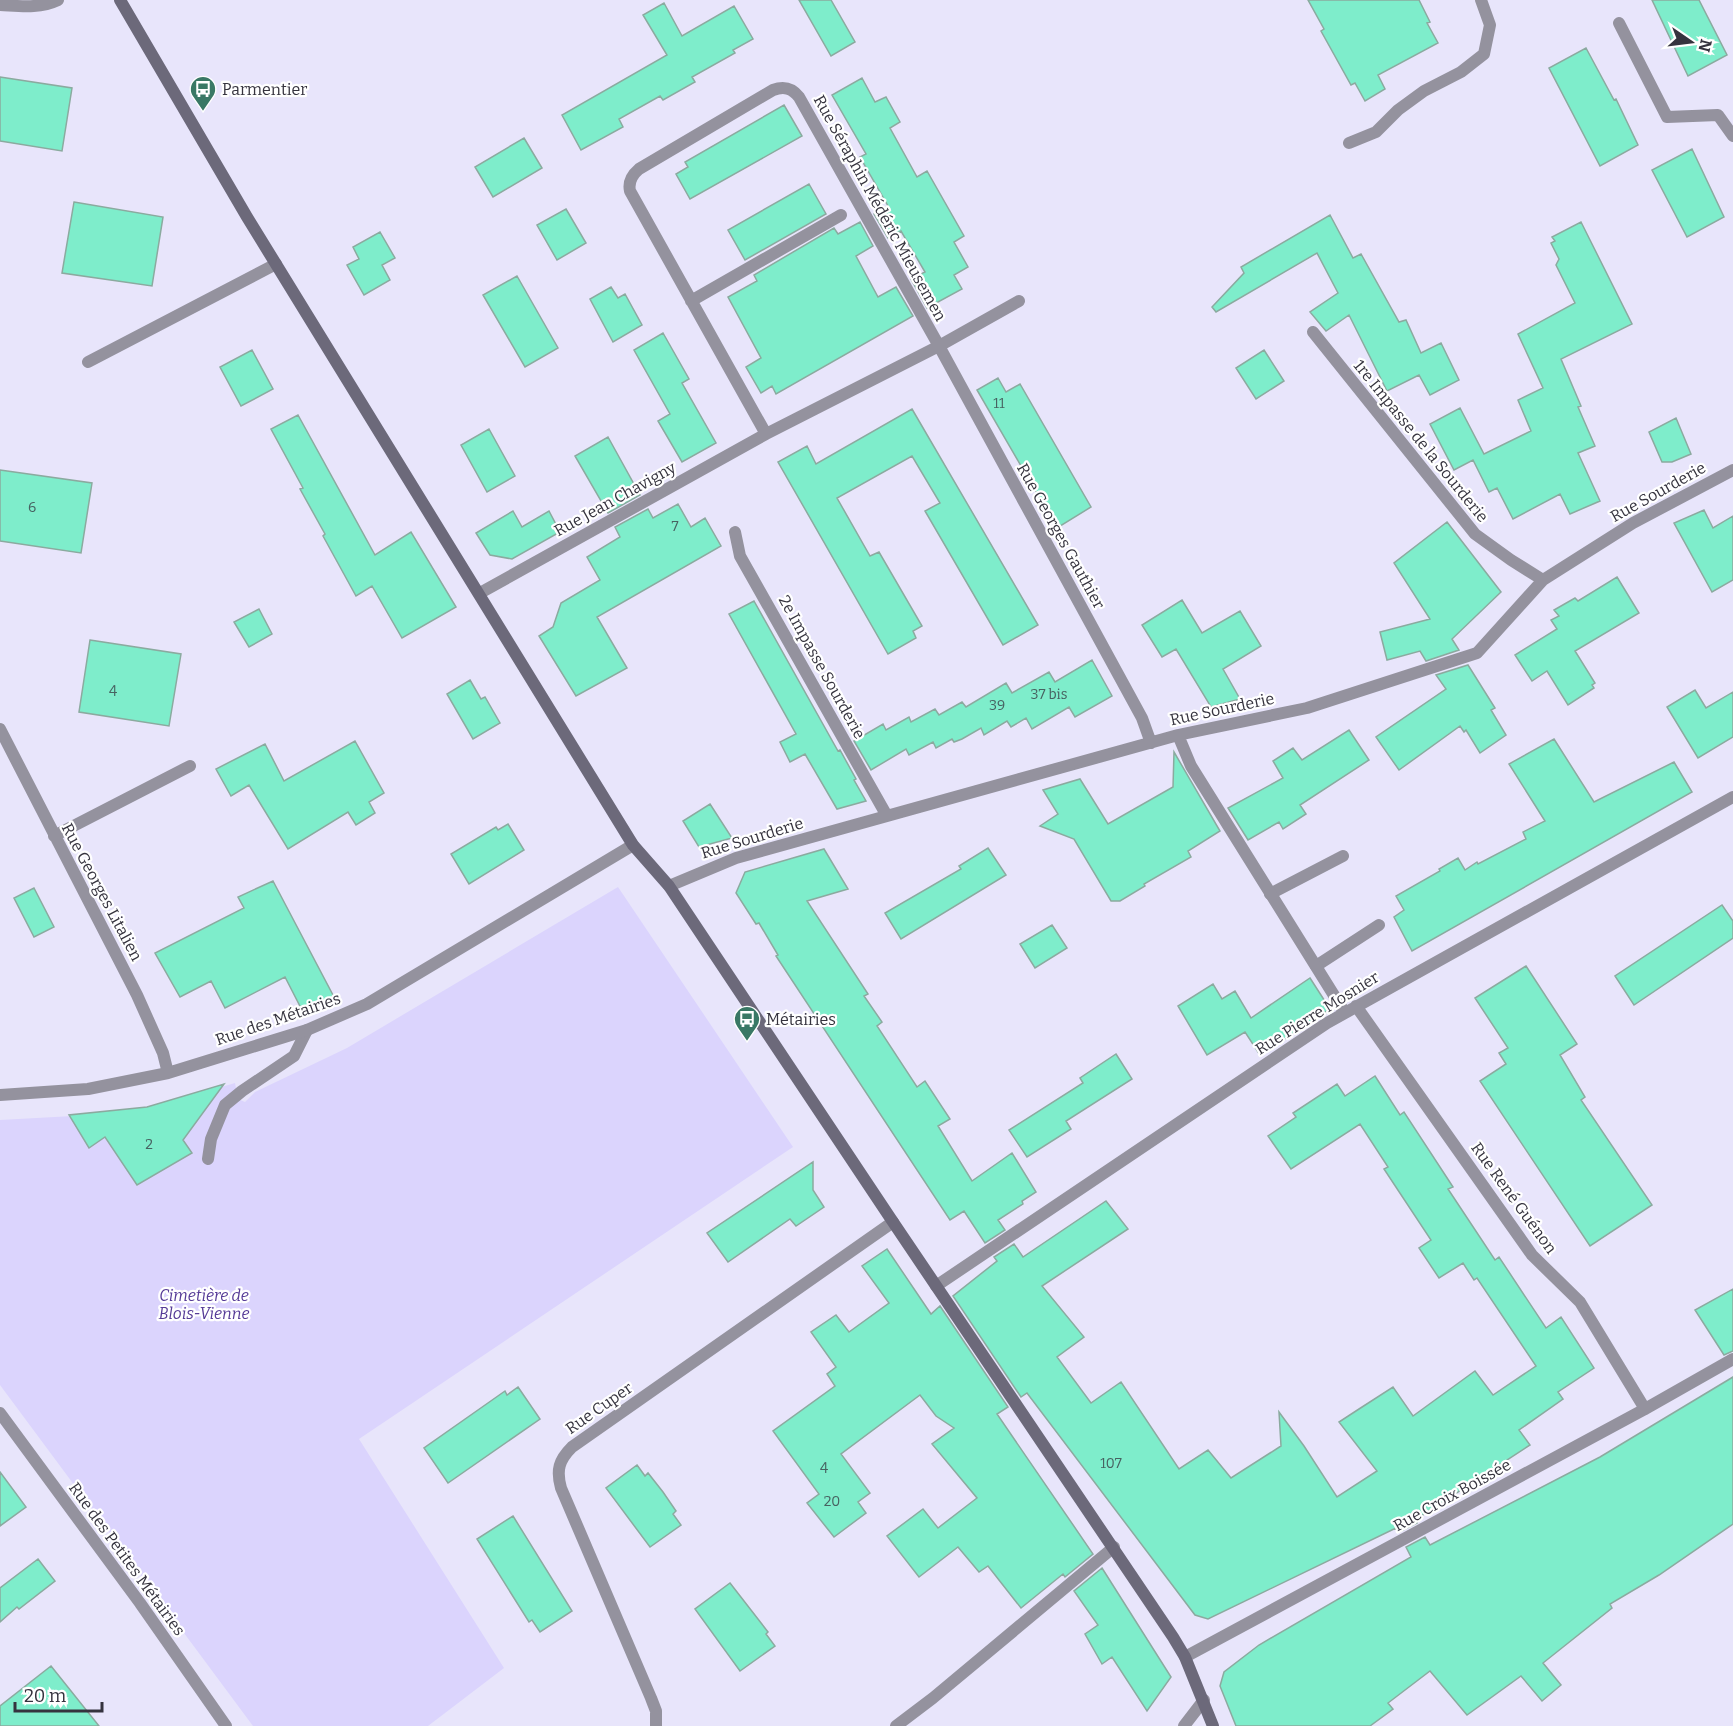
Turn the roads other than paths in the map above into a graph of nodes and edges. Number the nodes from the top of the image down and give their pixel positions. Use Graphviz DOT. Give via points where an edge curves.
graph roads {
  1 [pos="58,0"];
  2 [pos="120,0"];
  3 [pos="1481,0"];
  4 [pos="0,4"];
  5 [pos="1619,23"];
  6 [pos="1733,136"];
  7 [pos="1349,143"];
  8 [pos="841,215"];
  9 [pos="276,264"];
  10 [pos="691,301"];
  11 [pos="1019,301"];
  12 [pos="1313,332"];
  13 [pos="939,346"];
  14 [pos="88,362"];
  15 [pos="766,434"];
  16 [pos="1733,470"];
  17 [pos="735,532"];
  18 [pos="1543,580"];
  19 [pos="480,593"];
  20 [pos="0,729"];
  21 [pos="1178,735"];
  22 [pos="1151,743"];
  23 [pos="190,766"];
  24 [pos="1733,797"];
  25 [pos="886,816"];
  26 [pos="54,836"];
  27 [pos="633,845"];
  28 [pos="1342,856"];
  29 [pos="669,885"];
  30 [pos="1270,894"];
  31 [pos="1379,925"];
  32 [pos="1316,966"];
  33 [pos="1350,1009"];
  34 [pos="307,1030"];
  35 [pos="168,1073"];
  36 [pos="0,1095"];
  37 [pos="208,1160"];
  38 [pos="893,1222"];
  39 [pos="936,1286"];
  40 [pos="1733,1359"];
  41 [pos="1645,1409"];
  42 [pos="0,1413"];
  43 [pos="1113,1547"];
  44 [pos="1185,1657"];
  45 [pos="1204,1700"];
  46 [pos="226,1726"];
  47 [pos="656,1726"];
  48 [pos="896,1726"];
  49 [pos="1184,1726"];
  50 [pos="1213,1726"];
  1 -- 4 [label="street" via="34,7"];
  2 -- 9 [label="street"];
  3 -- 7 [label="street" via="1490,25 1484,54 1461,72 1424,91 1376,132"];
  5 -- 6 [label="street" via="1667,117 1719,115"];
  8 -- 10 [label="street"];
  9 -- 14 [label="street"];
  9 -- 19 [label="street"];
  10 -- 13 [label="street, Rue Séraphin Médéric Mieusemen" via="630,191 630,180 650,162 773,90 787,88 800,97"];
  10 -- 15 [label="street, Rue Séraphin Médéric Mieusemen"];
  11 -- 13 [label="street, Rue Jean Chavigny"];
  12 -- 18 [label="street, 1re Impasse de la Sourderie" via="1475,534"];
  13 -- 15 [label="street, Rue Jean Chavigny"];
  13 -- 22 [label="street, Rue Georges Gauthier" via="1142,718"];
  15 -- 19 [label="street, Rue Jean Chavigny"];
  16 -- 18 [label="street, Rue Sourderie" via="1633,523"];
  17 -- 25 [label="street, 2e Impasse Sourderie" via="740,556"];
  18 -- 21 [label="street, Rue Sourderie" via="1477,653 1307,708"];
  19 -- 27 [label="street"];
  20 -- 26 [label="street, Rue Georges Litalien"];
  21 -- 22 [label="street, Rue Sourderie"];
  21 -- 30 [label="street, Rue René Guénon" via="1191,766"];
  22 -- 25 [label="street, Rue Sourderie"];
  23 -- 26 [label="street"];
  24 -- 33 [label="street, Rue Pierre Mosnier"];
  25 -- 29 [label="street, Rue Sourderie" via="736,858"];
  26 -- 35 [label="street, Rue Georges Litalien" via="137,995"];
  27 -- 29 [label="street"];
  27 -- 34 [label="street, Rue des Métairies" via="367,1004"];
  28 -- 30 [label="street"];
  29 -- 38 [label="street"];
  30 -- 32 [label="street, Rue René Guénon"];
  31 -- 32 [label="street"];
  32 -- 33 [label="street, Rue René Guénon"];
  33 -- 39 [label="street, Rue Pierre Mosnier"];
  33 -- 41 [label="street, Rue René Guénon" via="1532,1255 1580,1302"];
  34 -- 35 [label="street, Rue des Métairies"];
  34 -- 37 [label="street" via="294,1056 225,1105 211,1139"];
  35 -- 36 [label="street, Rue des Métairies" via="87,1089"];
  38 -- 39 [label="street"];
  38 -- 47 [label="street, Rue Cuper" via="562,1457 558,1476 561,1488 651,1698"];
  39 -- 43 [label="street"];
  40 -- 41 [label="street, Rue Croix Boissée"];
  41 -- 44 [label="street, Rue Croix Boissée"];
  42 -- 46 [label="street, Rue des Petites Métairies"];
  43 -- 44 [label="street"];
  43 -- 48 [label="street"];
  44 -- 45 [label="street"];
  45 -- 49 [label="street"];
  45 -- 50 [label="street"];
}
